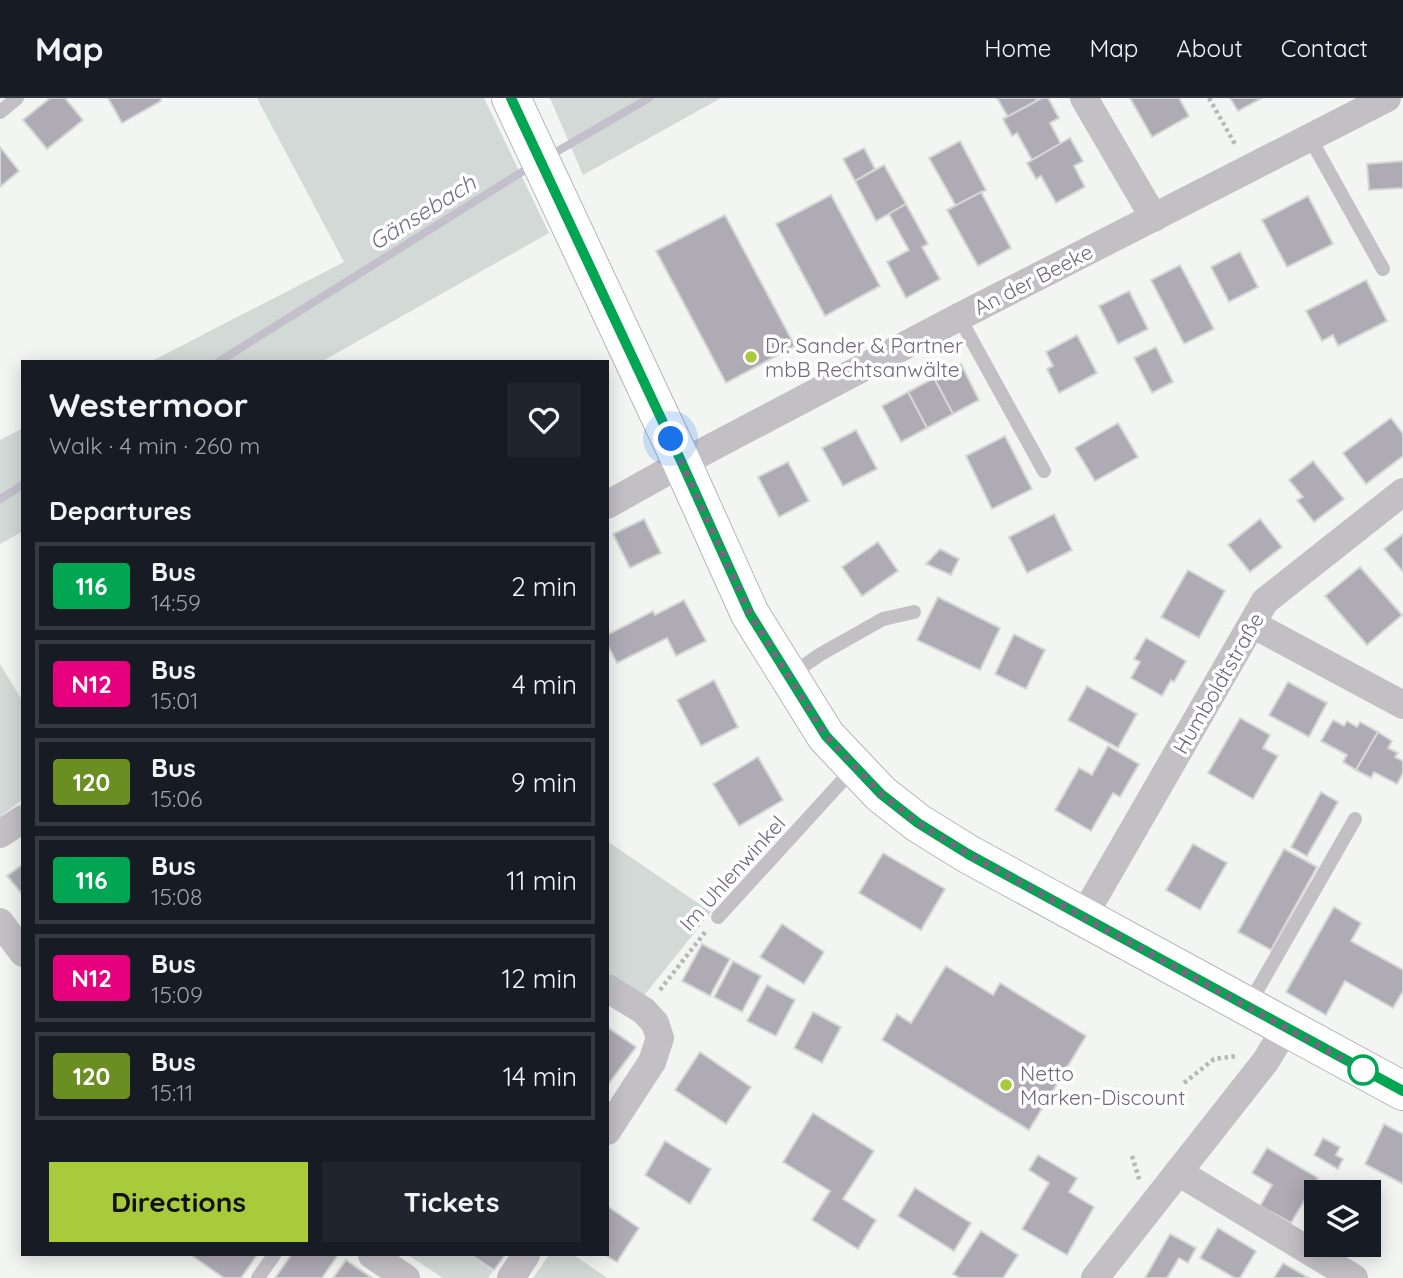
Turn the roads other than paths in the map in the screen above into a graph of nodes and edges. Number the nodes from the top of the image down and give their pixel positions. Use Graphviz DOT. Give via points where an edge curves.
graph roads {
  1 [pos="17,98"];
  2 [pos="511,98"];
  3 [pos="1084,98"];
  4 [pos="1387,98"];
  5 [pos="0,112"];
  6 [pos="1310,138"];
  7 [pos="1154,218"];
  8 [pos="1383,270"];
  9 [pos="959,317"];
  10 [pos="682,463"];
  11 [pos="1044,471"];
  12 [pos="1403,492"];
  13 [pos="609,504"];
  14 [pos="914,612"];
  15 [pos="1252,624"];
  16 [pos="789,676"];
  17 [pos="1403,705"];
  18 [pos="856,767"];
  19 [pos="21,819"];
  20 [pos="1355,819"];
  21 [pos="0,834"];
  22 [pos="718,916"];
  23 [pos="1083,918"];
  24 [pos="0,922"];
  25 [pos="21,950"];
  26 [pos="609,989"];
  27 [pos="1247,1007"];
  28 [pos="1286,1028"];
  29 [pos="1403,1091"];
  30 [pos="609,1128"];
  31 [pos="1178,1172"];
  32 [pos="273,1256"];
  33 [pos="373,1256"];
  34 [pos="526,1256"];
  35 [pos="258,1278"];
  36 [pos="406,1278"];
  37 [pos="511,1278"];
  38 [pos="1095,1278"];
  39 [pos="1354,1278"];
  1 -- 5 [label="lane"];
  2 -- 10 [label="main road"];
  3 -- 7 [label="street"];
  4 -- 6 [label="street, An der Beeke"];
  6 -- 7 [label="street, An der Beeke"];
  6 -- 8 [label="lane"];
  7 -- 9 [label="street, An der Beeke"];
  9 -- 10 [label="street, An der Beeke"];
  9 -- 11 [label="lane"];
  10 -- 13 [label="street, An der Beeke"];
  10 -- 16 [label="main road" via="750,614"];
  12 -- 15 [label="street, Humboldtstraße" via="1265,601"];
  14 -- 16 [label="lane" via="883,619"];
  15 -- 17 [label="street"];
  15 -- 23 [label="street, Humboldtstraße"];
  16 -- 18 [label="main road" via="826,736"];
  18 -- 22 [label="lane, Im Uhlenwinkel"];
  18 -- 23 [label="main road" via="918,823"];
  19 -- 21 [label="street"];
  20 -- 27 [label="lane"];
  23 -- 27 [label="main road"];
  24 -- 25 [label="street"];
  26 -- 30 [label="street" via="644,1011 660,1038 652,1062"];
  27 -- 28 [label="main road"];
  28 -- 29 [label="main road"];
  28 -- 31 [label="street" via="1265,1062"];
  31 -- 38 [label="street"];
  31 -- 39 [label="street"];
  32 -- 35 [label="lane"];
  33 -- 36 [label="street"];
  34 -- 37 [label="street"];
}
